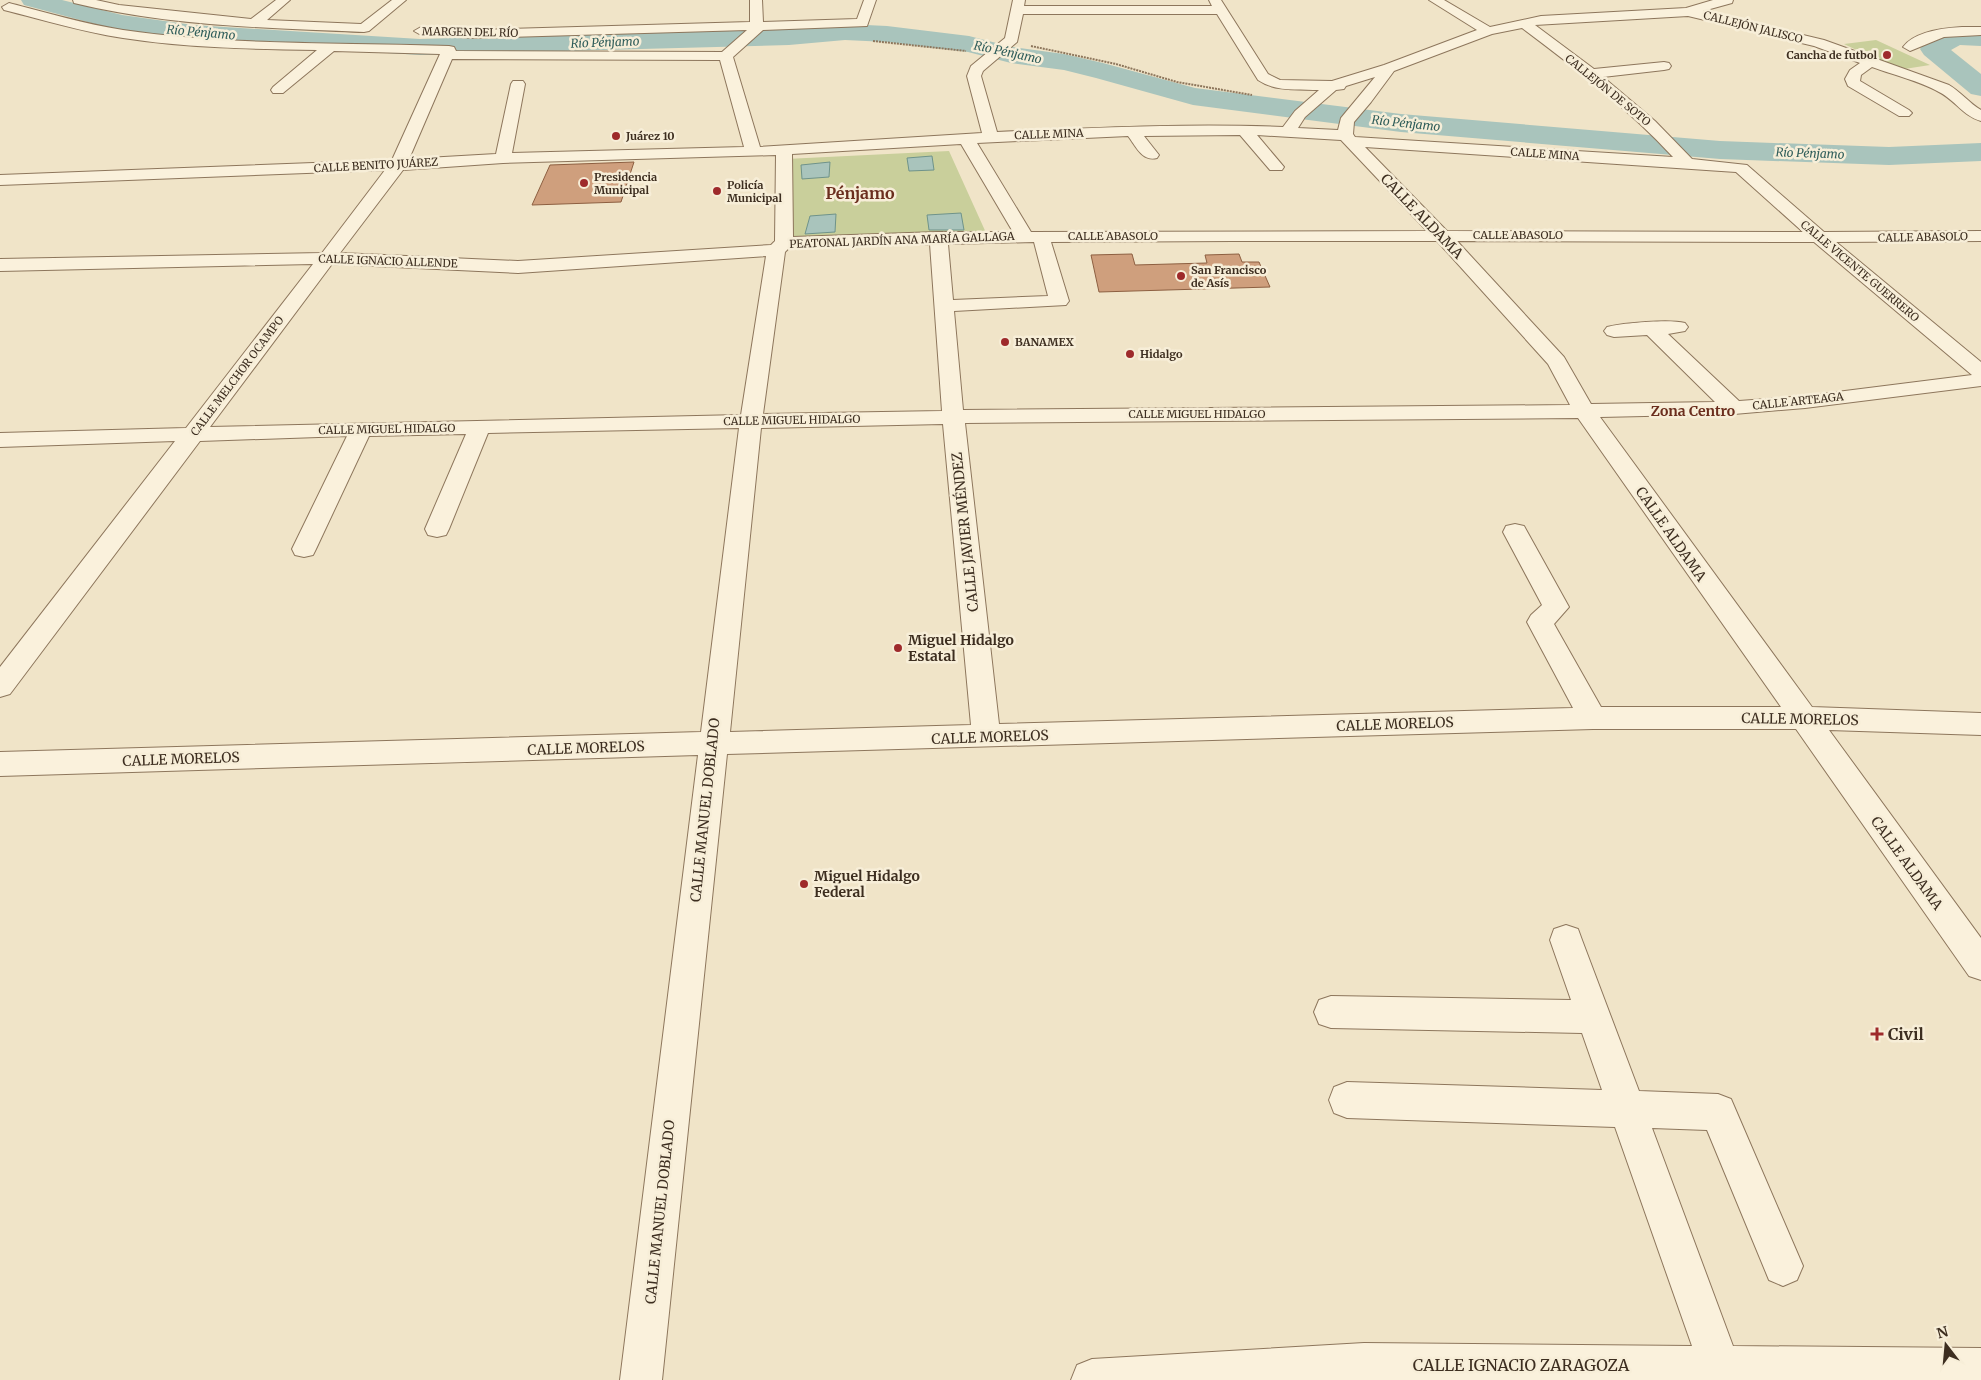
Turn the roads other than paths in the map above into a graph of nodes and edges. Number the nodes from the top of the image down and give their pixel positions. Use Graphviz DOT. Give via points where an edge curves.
graph roads {
  1 [pos="23,0"];
  2 [pos="284,0"];
  3 [pos="400,0"];
  4 [pos="756,0"];
  5 [pos="870,0"];
  6 [pos="1435,0"];
  7 [pos="1656,0"];
  8 [pos="1728,0"];
  9 [pos="91,1"];
  10 [pos="1019,5"];
  11 [pos="1218,5"];
  12 [pos="5,10"];
  13 [pos="1683,12"];
  14 [pos="254,23"];
  15 [pos="1524,23"];
  16 [pos="364,28"];
  17 [pos="756,28"];
  18 [pos="382,29"];
  19 [pos="410,31"];
  20 [pos="1488,31"];
  21 [pos="1981,31"];
  22 [pos="331,46"];
  23 [pos="1910,47"];
  24 [pos="449,53"];
  25 [pos="726,56"];
  26 [pos="1870,62"];
  27 [pos="1664,66"];
  28 [pos="1388,68"];
  29 [pos="1591,74"];
  30 [pos="518,84"];
  31 [pos="1332,86"];
  32 [pos="278,90"];
  33 [pos="1367,96"];
  34 [pos="1904,113"];
  35 [pos="1980,115"];
  36 [pos="1244,130"];
  37 [pos="1132,131"];
  38 [pos="1288,131"];
  39 [pos="1347,132"];
  40 [pos="991,137"];
  41 [pos="966,138"];
  42 [pos="784,150"];
  43 [pos="753,152"];
  44 [pos="1151,155"];
  45 [pos="504,158"];
  46 [pos="1687,163"];
  47 [pos="398,165"];
  48 [pos="1276,167"];
  49 [pos="1741,168"];
  50 [pos="0,180"];
  51 [pos="1441,235"];
  52 [pos="1981,236"];
  53 [pos="938,237"];
  54 [pos="1033,237"];
  55 [pos="1820,238"];
  56 [pos="780,247"];
  57 [pos="326,258"];
  58 [pos="0,265"];
  59 [pos="944,306"];
  60 [pos="1678,327"];
  61 [pos="1651,328"];
  62 [pos="1614,332"];
  63 [pos="1981,372"];
  64 [pos="1981,380"];
  65 [pos="1734,408"];
  66 [pos="1584,411"];
  67 [pos="953,416"];
  68 [pos="751,421"];
  69 [pos="480,427"];
  70 [pos="361,429"];
  71 [pos="194,434"];
  72 [pos="0,440"];
  73 [pos="437,529"];
  74 [pos="1515,532"];
  75 [pos="304,549"];
  76 [pos="0,687"];
  77 [pos="1593,718"];
  78 [pos="1803,718"];
  79 [pos="1981,724"];
  80 [pos="986,737"];
  81 [pos="712,744"];
  82 [pos="0,764"];
  83 [pos="1566,940"];
  84 [pos="1981,965"];
  85 [pos="1331,1012"];
  86 [pos="1594,1017"];
  87 [pos="1347,1100"];
  88 [pos="1627,1109"];
  89 [pos="1783,1266"];
  90 [pos="1720,1367"];
  91 [pos="1981,1369"];
  92 [pos="1366,1372"];
  93 [pos="641,1380"];
  94 [pos="1092,1380"];
  1 -- 12 [label="street"];
  2 -- 14 [label="street"];
  3 -- 16 [label="street"];
  4 -- 17 [label="street"];
  5 -- 17 [label="street, MARGEN DEL RÍO" via="862,23"];
  6 -- 20 [label="street"];
  7 -- 13 [label="street"];
  8 -- 13 [label="street"];
  9 -- 14 [label="street" via="119,9"];
  10 -- 11 [label="street"];
  10 -- 40 [label="street" via="1012,39 976,69 974,76"];
  11 -- 31 [label="street" via="1263,77 1274,83"];
  12 -- 22 [label="street" via="141,36"];
  13 -- 15 [label="street"];
  13 -- 26 [label="street, CALLEJÓN JALISCO" via="1819,43"];
  14 -- 16 [label="street"];
  15 -- 20 [label="street"];
  15 -- 29 [label="street, CALLEJÓN DE SOTO"];
  16 -- 18 [label="street"];
  17 -- 19 [label="street, MARGEN DEL RÍO" via="476,34"];
  17 -- 25 [label="street"];
  20 -- 28 [label="street"];
  21 -- 23 [label="street" via="1939,33 1920,39"];
  22 -- 24 [label="street"];
  22 -- 32 [label="street"];
  24 -- 25 [label="street"];
  24 -- 47 [label="street, CALLE MELCHOR OCAMPO"];
  25 -- 43 [label="street"];
  26 -- 34 [label="street" via="1855,74 1853,83"];
  26 -- 35 [label="street, CALLEJÓN JALISCO" via="1944,88"];
  27 -- 29 [label="street"];
  28 -- 31 [label="street"];
  28 -- 33 [label="street"];
  29 -- 46 [label="street, CALLEJÓN DE SOTO" via="1657,130"];
  30 -- 45 [label="street"];
  31 -- 33 [label="street" via="1359,89"];
  31 -- 38 [label="street" via="1300,114"];
  33 -- 39 [label="street"];
  36 -- 37 [label="street, CALLE MINA"];
  36 -- 38 [label="street, CALLE MINA"];
  36 -- 48 [label="street"];
  37 -- 40 [label="street, CALLE MINA"];
  37 -- 44 [label="street"];
  38 -- 39 [label="street, CALLE MINA"];
  39 -- 46 [label="street, CALLE MINA"];
  39 -- 51 [label="street, CALLE ALDAMA"];
  40 -- 41 [label="street, CALLE MINA"];
  41 -- 42 [label="street, CALLE MINA"];
  41 -- 54 [label="street, PEATONAL JARDÍN ANA MARÍA GALLAGA"];
  42 -- 43 [label="street, CALLE MINA"];
  42 -- 56 [label="street, CALLE MANUEL DOBLADO"];
  43 -- 45 [label="street, CALLE BENITO JUÁREZ"];
  45 -- 47 [label="street, CALLE BENITO JUÁREZ"];
  46 -- 49 [label="street, CALLE MINA"];
  47 -- 50 [label="street, CALLE BENITO JUÁREZ"];
  47 -- 57 [label="street, CALLE MELCHOR OCAMPO"];
  49 -- 55 [label="street, CALLE VICENTE GUERRERO"];
  51 -- 54 [label="street, CALLE ABASOLO"];
  51 -- 55 [label="street, CALLE ABASOLO"];
  51 -- 66 [label="street, CALLE ALDAMA" via="1556,361"];
  52 -- 55 [label="street, CALLE ABASOLO"];
  53 -- 54 [label="street, PEATONAL JARDÍN ANA MARÍA GALLAGA"];
  53 -- 56 [label="street, PEATONAL JARDÍN ANA MARÍA GALLAGA"];
  53 -- 59 [label="street, CALLE JAVIER MÉNDEZ"];
  54 -- 59 [label="street" via="1059,300"];
  55 -- 63 [label="street, CALLE VICENTE GUERRERO"];
  56 -- 57 [label="street, CALLE IGNACIO ALLENDE" via="518,267"];
  56 -- 68 [label="street, CALLE MANUEL DOBLADO"];
  57 -- 58 [label="street, CALLE IGNACIO ALLENDE"];
  57 -- 71 [label="street, CALLE MELCHOR OCAMPO"];
  59 -- 67 [label="street, CALLE JAVIER MÉNDEZ"];
  60 -- 61 [label="street"];
  61 -- 62 [label="street"];
  61 -- 65 [label="street"];
  64 -- 65 [label="street, CALLE ARTEAGA"];
  65 -- 66 [label="street, CALLE ARTEAGA"];
  66 -- 67 [label="street, CALLE MIGUEL HIDALGO"];
  66 -- 78 [label="street, CALLE ALDAMA"];
  67 -- 68 [label="street, CALLE MIGUEL HIDALGO"];
  67 -- 80 [label="street, CALLE JAVIER MÉNDEZ"];
  68 -- 69 [label="street, CALLE MIGUEL HIDALGO"];
  68 -- 81 [label="street, CALLE MANUEL DOBLADO"];
  69 -- 70 [label="street, CALLE MIGUEL HIDALGO"];
  69 -- 73 [label="street"];
  70 -- 71 [label="street, CALLE MIGUEL HIDALGO"];
  70 -- 75 [label="street"];
  71 -- 72 [label="street, CALLE MIGUEL HIDALGO"];
  71 -- 76 [label="street, CALLE MELCHOR OCAMPO"];
  74 -- 77 [label="street" via="1556,607 1540,622"];
  77 -- 78 [label="street, CALLE MORELOS"];
  77 -- 80 [label="street, CALLE MORELOS"];
  78 -- 79 [label="street, CALLE MORELOS"];
  78 -- 84 [label="street, CALLE ALDAMA"];
  80 -- 81 [label="street, CALLE MORELOS"];
  81 -- 82 [label="street, CALLE MORELOS"];
  81 -- 93 [label="street, CALLE MANUEL DOBLADO"];
  83 -- 86 [label="street"];
  85 -- 86 [label="street"];
  86 -- 88 [label="street"];
  87 -- 88 [label="street"];
  88 -- 89 [label="street" via="1718,1112"];
  88 -- 90 [label="street"];
  90 -- 91 [label="street, CALLE IGNACIO ZARAGOZA"];
  90 -- 92 [label="street, CALLE IGNACIO ZARAGOZA"];
  92 -- 94 [label="street, CALLE IGNACIO ZARAGOZA"];
}
